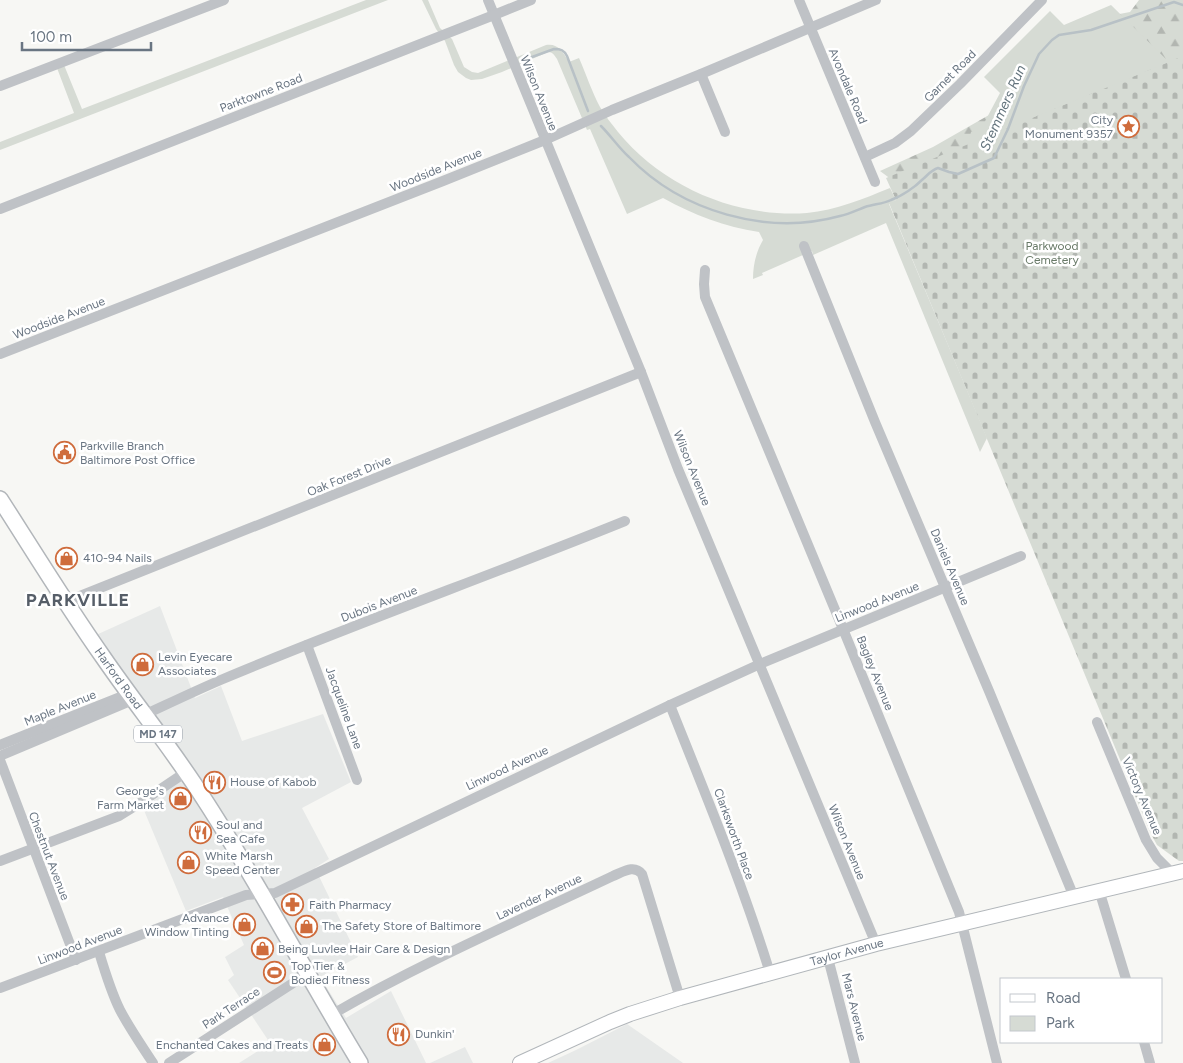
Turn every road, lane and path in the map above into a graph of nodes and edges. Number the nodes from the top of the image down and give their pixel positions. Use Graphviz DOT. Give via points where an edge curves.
graph roads {
  1 [pos="224,0"];
  2 [pos="488,0"];
  3 [pos="531,0"];
  4 [pos="799,0"];
  5 [pos="876,0"];
  6 [pos="1042,0"];
  7 [pos="494,16"];
  8 [pos="810,28"];
  9 [pos="701,74"];
  10 [pos="0,86"];
  11 [pos="725,132"];
  12 [pos="545,140"];
  13 [pos="865,157"];
  14 [pos="875,182"];
  15 [pos="0,209"];
  16 [pos="804,246"];
  17 [pos="705,270"];
  18 [pos="0,354"];
  19 [pos="641,372"];
  20 [pos="0,500"];
  21 [pos="625,520"];
  22 [pos="1021,556"];
  23 [pos="945,588"];
  24 [pos="65,602"];
  25 [pos="844,630"];
  26 [pos="307,645"];
  27 [pos="760,664"];
  28 [pos="131,697"];
  29 [pos="670,704"];
  30 [pos="144,715"];
  31 [pos="1097,722"];
  32 [pos="0,745"];
  33 [pos="0,756"];
  34 [pos="0,760"];
  35 [pos="186,772"];
  36 [pos="357,780"];
  37 [pos="34,849"];
  38 [pos="0,861"];
  39 [pos="1179,875"];
  40 [pos="1099,890"];
  41 [pos="262,894"];
  42 [pos="1074,896"];
  43 [pos="961,923"];
  44 [pos="876,944"];
  45 [pos="98,952"];
  46 [pos="828,958"];
  47 [pos="76,960"];
  48 [pos="770,973"];
  49 [pos="307,974"];
  50 [pos="1126,978"];
  51 [pos="0,988"];
  52 [pos="680,998"];
  53 [pos="331,1015"];
  54 [pos="1144,1043"];
  55 [pos="153,1063"];
  56 [pos="169,1063"];
  57 [pos="360,1063"];
  58 [pos="520,1063"];
  59 [pos="855,1063"];
  60 [pos="997,1063"];
  61 [pos="1150,1063"];
  1 -- 10 [label="street"];
  2 -- 7 [label="street, Wilson Avenue"];
  3 -- 7 [label="street, Parktowne Road"];
  4 -- 8 [label="street, Avondale Road"];
  5 -- 8 [label="street, Woodside Avenue"];
  6 -- 13 [label="street, Garnet Road" via="911,131 895,143"];
  7 -- 12 [label="street, Wilson Avenue"];
  7 -- 15 [label="street, Parktowne Road"];
  8 -- 9 [label="street, Woodside Avenue"];
  8 -- 13 [label="street, Avondale Road"];
  9 -- 11 [label="street"];
  9 -- 12 [label="street, Woodside Avenue"];
  12 -- 18 [label="street, Woodside Avenue"];
  12 -- 19 [label="street, Wilson Avenue"];
  13 -- 14 [label="street, Avondale Road"];
  16 -- 23 [label="street, Daniels Avenue"];
  17 -- 25 [label="street, Bagley Avenue" via="705,297"];
  19 -- 24 [label="street, Oak Forest Drive"];
  19 -- 27 [label="street, Wilson Avenue"];
  20 -- 24 [label="main road, Harford Road / MD 147"];
  21 -- 26 [label="street, Dubois Avenue"];
  22 -- 23 [label="street, Linwood Avenue"];
  23 -- 25 [label="street, Linwood Avenue"];
  23 -- 42 [label="street, Daniels Avenue"];
  24 -- 28 [label="main road, Harford Road / MD 147"];
  25 -- 27 [label="street, Linwood Avenue"];
  25 -- 43 [label="street, Bagley Avenue"];
  26 -- 30 [label="street, Dubois Avenue"];
  26 -- 36 [label="street, Jacqueline Lane"];
  27 -- 29 [label="street, Linwood Avenue"];
  27 -- 44 [label="street, Wilson Avenue"];
  28 -- 30 [label="main road, Harford Road / MD 147"];
  28 -- 32 [label="street, Maple Avenue"];
  28 -- 33 [label="street"];
  29 -- 41 [label="street, Linwood Avenue" via="275,893"];
  29 -- 48 [label="street, Clarksworth Place" via="710,804"];
  30 -- 35 [label="main road, Harford Road / MD 147"];
  31 -- 39 [label="street, Victory Avenue" via="1146,840 1157,858"];
  34 -- 37 [label="street, Chestnut Avenue"];
  35 -- 37 [label="street" via="118,816"];
  35 -- 41 [label="main road, Harford Road / MD 147"];
  37 -- 38 [label="street"];
  37 -- 47 [label="street, Chestnut Avenue"];
  39 -- 40 [label="main road, Taylor Avenue"];
  40 -- 42 [label="main road, Taylor Avenue"];
  40 -- 50 [label="street"];
  41 -- 45 [label="street, Linwood Avenue" via="246,896"];
  41 -- 49 [label="main road, Harford Road / MD 147"];
  42 -- 43 [label="main road, Taylor Avenue"];
  43 -- 44 [label="main road, Taylor Avenue"];
  43 -- 60 [label="street, Bagley Avenue"];
  44 -- 46 [label="main road, Taylor Avenue"];
  45 -- 47 [label="street, Linwood Avenue"];
  45 -- 55 [label="street" via="119,1008"];
  46 -- 48 [label="main road, Taylor Avenue"];
  46 -- 59 [label="street, Mars Avenue"];
  47 -- 51 [label="street, Linwood Avenue"];
  48 -- 52 [label="main road, Taylor Avenue"];
  49 -- 53 [label="main road, Harford Road / MD 147"];
  49 -- 56 [label="street, Park Terrace"];
  52 -- 53 [label="street, Lavender Avenue" via="642,874 631,869 458,949"];
  52 -- 58 [label="main road, Taylor Avenue" via="610,1022"];
  53 -- 57 [label="main road, Harford Road / MD 147"];
  54 -- 61 [label="street"];
}
